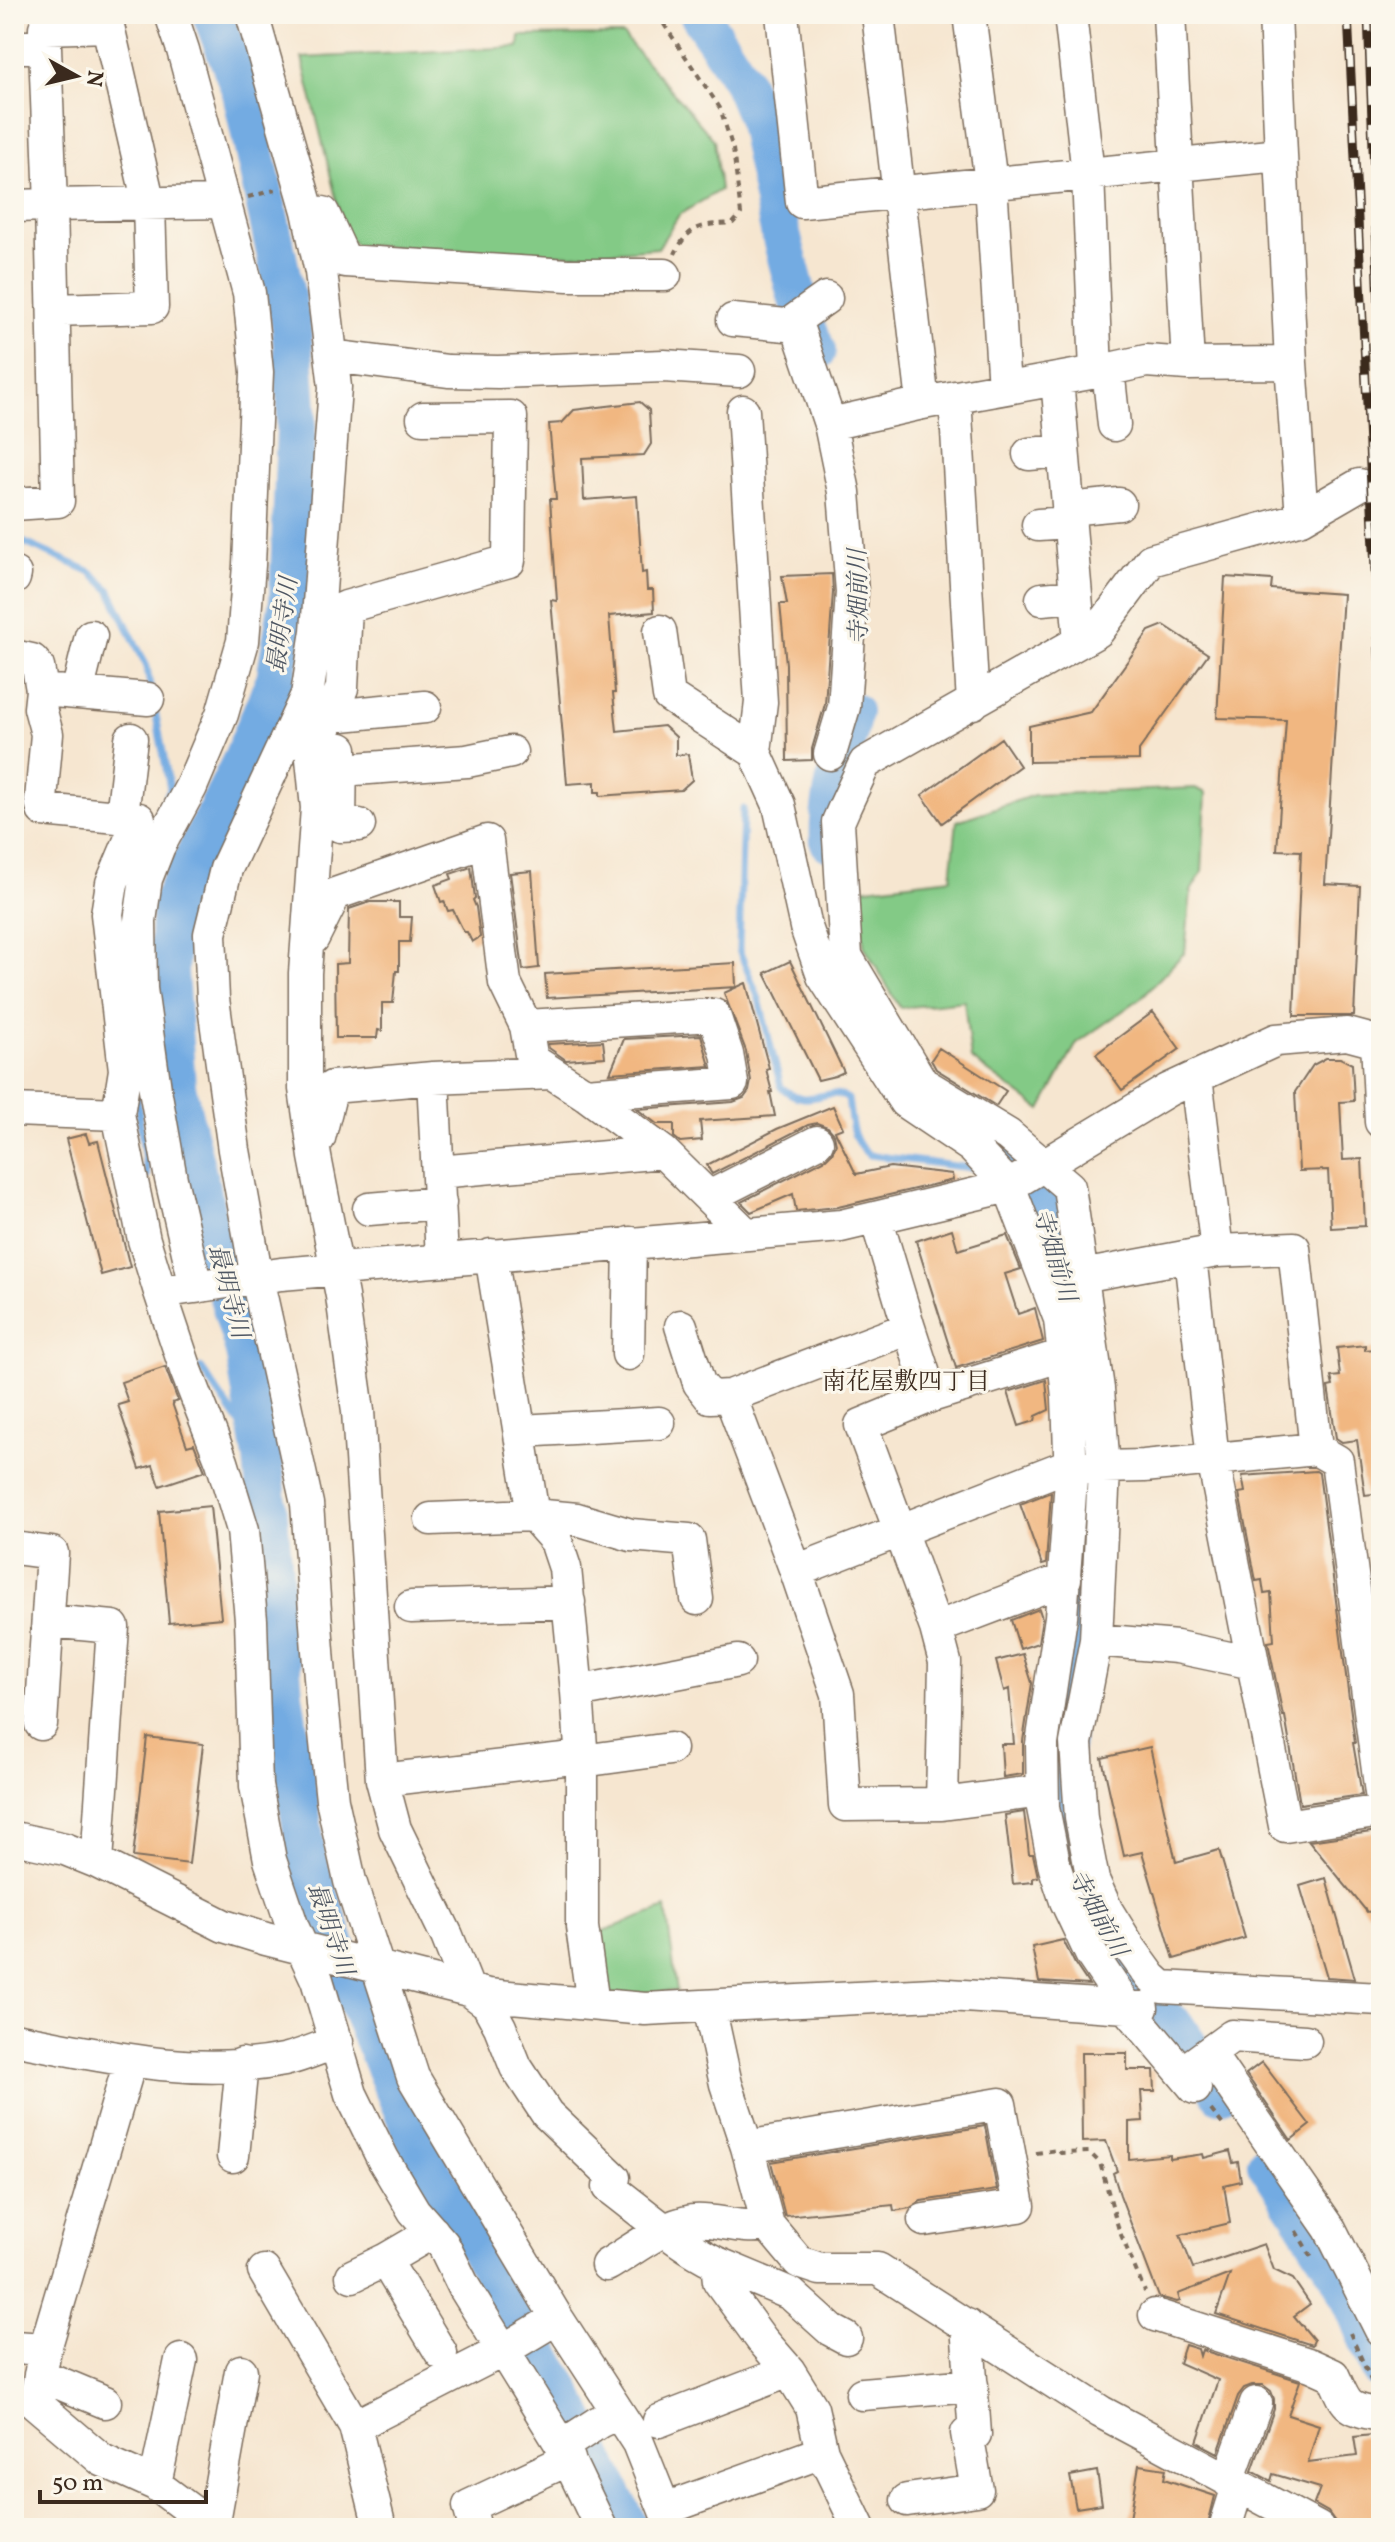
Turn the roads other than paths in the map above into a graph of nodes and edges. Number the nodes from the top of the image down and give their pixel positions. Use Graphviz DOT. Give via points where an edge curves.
graph roads {
  1 [pos="171,14"];
  2 [pos="252,14"];
  3 [pos="782,14"];
  4 [pos="878,14"];
  5 [pos="969,14"];
  6 [pos="1070,14"];
  7 [pos="1169,14"];
  8 [pos="1275,14"];
  9 [pos="30,47"];
  10 [pos="1281,155"];
  11 [pos="1176,165"];
  12 [pos="1088,174"];
  13 [pos="991,183"];
  14 [pos="899,192"];
  15 [pos="236,200"];
  16 [pos="149,204"];
  17 [pos="51,205"];
  18 [pos="14,206"];
  19 [pos="308,211"];
  20 [pos="665,275"];
  21 [pos="826,298"];
  22 [pos="54,310"];
  23 [pos="733,320"];
  24 [pos="796,323"];
  25 [pos="332,356"];
  26 [pos="1291,363"];
  27 [pos="1188,364"];
  28 [pos="1102,370"];
  29 [pos="739,371"];
  30 [pos="1057,379"];
  31 [pos="1004,388"];
  32 [pos="955,397"];
  33 [pos="923,403"];
  34 [pos="743,411"];
  35 [pos="423,418"];
  36 [pos="836,422"];
  37 [pos="1114,425"];
  38 [pos="1063,451"];
  39 [pos="1029,454"];
  40 [pos="1359,485"];
  41 [pos="14,504"];
  42 [pos="1119,504"];
  43 [pos="1302,518"];
  44 [pos="1059,519"];
  45 [pos="1076,596"];
  46 [pos="1042,599"];
  47 [pos="660,631"];
  48 [pos="91,636"];
  49 [pos="1080,641"];
  50 [pos="14,656"];
  51 [pos="42,690"];
  52 [pos="77,693"];
  53 [pos="148,699"];
  54 [pos="342,702"];
  55 [pos="973,703"];
  56 [pos="425,707"];
  57 [pos="131,739"];
  58 [pos="511,752"];
  59 [pos="755,752"];
  60 [pos="830,754"];
  61 [pos="326,765"];
  62 [pos="122,816"];
  63 [pos="359,825"];
  64 [pos="307,951"];
  65 [pos="526,1026"];
  66 [pos="552,1073"];
  67 [pos="1196,1077"];
  68 [pos="433,1078"];
  69 [pos="585,1094"];
  70 [pos="14,1110"];
  71 [pos="118,1114"];
  72 [pos="1381,1122"];
  73 [pos="817,1142"];
  74 [pos="663,1152"];
  75 [pos="315,1157"];
  76 [pos="1025,1176"];
  77 [pos="439,1187"];
  78 [pos="709,1197"];
  79 [pos="369,1209"];
  80 [pos="876,1218"];
  81 [pos="746,1234"];
  82 [pos="630,1243"];
  83 [pos="1204,1254"];
  84 [pos="491,1255"];
  85 [pos="442,1259"];
  86 [pos="337,1269"];
  87 [pos="1082,1276"];
  88 [pos="251,1278"];
  89 [pos="182,1289"];
  90 [pos="681,1326"];
  91 [pos="909,1328"];
  92 [pos="628,1354"];
  93 [pos="1063,1355"];
  94 [pos="730,1396"];
  95 [pos="931,1396"];
  96 [pos="659,1423"];
  97 [pos="521,1431"];
  98 [pos="1316,1449"];
  99 [pos="1213,1459"];
  100 [pos="1087,1467"];
  101 [pos="533,1515"];
  102 [pos="431,1519"];
  103 [pos="900,1530"];
  104 [pos="14,1548"];
  105 [pos="796,1571"];
  106 [pos="1065,1579"];
  107 [pos="697,1599"];
  108 [pos="569,1602"];
  109 [pos="411,1607"];
  110 [pos="49,1621"];
  111 [pos="936,1628"];
  112 [pos="1096,1640"];
  113 [pos="723,1657"];
  114 [pos="1253,1663"];
  115 [pos="577,1692"];
  116 [pos="41,1724"];
  117 [pos="670,1749"];
  118 [pos="582,1759"];
  119 [pos="382,1780"];
  120 [pos="1042,1791"];
  121 [pos="1381,1793"];
  122 [pos="942,1804"];
  123 [pos="1381,1811"];
  124 [pos="14,1838"];
  125 [pos="97,1862"];
  126 [pos="306,1949"];
  127 [pos="371,1965"];
  128 [pos="468,1989"];
  129 [pos="1381,1999"];
  130 [pos="593,2004"];
  131 [pos="709,2006"];
  132 [pos="1131,2007"];
  133 [pos="1381,2019"];
  134 [pos="14,2039"];
  135 [pos="1305,2041"];
  136 [pos="337,2042"];
  137 [pos="1210,2055"];
  138 [pos="130,2062"];
  139 [pos="242,2064"];
  140 [pos="747,2147"];
  141 [pos="233,2156"];
  142 [pos="924,2220"];
  143 [pos="768,2225"];
  144 [pos="666,2230"];
  145 [pos="433,2232"];
  146 [pos="385,2260"];
  147 [pos="717,2263"];
  148 [pos="607,2265"];
  149 [pos="264,2271"];
  150 [pos="352,2276"];
  151 [pos="1155,2315"];
  152 [pos="555,2319"];
  153 [pos="967,2325"];
  154 [pos="1381,2330"];
  155 [pos="846,2338"];
  156 [pos="504,2349"];
  157 [pos="441,2353"];
  158 [pos="33,2357"];
  159 [pos="181,2360"];
  160 [pos="241,2371"];
  161 [pos="789,2371"];
  162 [pos="972,2385"];
  163 [pos="862,2394"];
  164 [pos="105,2402"];
  165 [pos="1256,2403"];
  166 [pos="1378,2403"];
  167 [pos="618,2413"];
  168 [pos="659,2421"];
  169 [pos="355,2426"];
  170 [pos="822,2452"];
  171 [pos="566,2453"];
  172 [pos="155,2484"];
  173 [pos="1233,2484"];
  174 [pos="907,2500"];
  175 [pos="669,2519"];
  176 [pos="213,2527"];
  177 [pos="380,2528"];
  178 [pos="475,2528"];
  179 [pos="601,2528"];
  180 [pos="859,2528"];
  181 [pos="1225,2528"];
  182 [pos="1318,2528"];
  1 -- 15 [label="street"];
  2 -- 19 [label="street"];
  3 -- 14 [label="street" via="802,202"];
  4 -- 14 [label="street"];
  5 -- 13 [label="street"];
  6 -- 12 [label="street"];
  7 -- 11 [label="street"];
  8 -- 10 [label="street"];
  9 -- 16 [label="street" via="45,28 108,26"];
  9 -- 17 [label="street"];
  10 -- 11 [label="street"];
  10 -- 26 [label="street"];
  11 -- 12 [label="street"];
  11 -- 27 [label="street"];
  12 -- 13 [label="street"];
  12 -- 28 [label="street"];
  13 -- 14 [label="street"];
  13 -- 31 [label="street"];
  14 -- 33 [label="street"];
  15 -- 16 [label="street"];
  15 -- 89 [label="street" via="257,372 243,641 222,714 146,879 140,921 141,989"];
  16 -- 17 [label="street"];
  16 -- 22 [label="street" via="152,307"];
  17 -- 18 [label="street"];
  17 -- 22 [label="street"];
  19 -- 20 [label="street" via="323,213 345,261 568,275"];
  19 -- 25 [label="street"];
  21 -- 24 [label="street"];
  22 -- 41 [label="street" via="58,501"];
  23 -- 24 [label="street"];
  24 -- 36 [label="street"];
  25 -- 29 [label="street" via="448,371 664,366"];
  25 -- 88 [label="street" via="329,470 307,695 226,869 210,934 213,999"];
  26 -- 27 [label="street"];
  26 -- 43 [label="street"];
  27 -- 28 [label="street" via="1146,361"];
  28 -- 30 [label="street"];
  28 -- 37 [label="street"];
  30 -- 31 [label="street"];
  30 -- 38 [label="street"];
  31 -- 32 [label="street"];
  32 -- 33 [label="street"];
  32 -- 55 [label="street"];
  33 -- 36 [label="street"];
  34 -- 59 [label="street" via="761,702"];
  35 -- 54 [label="street" via="511,417 509,561 346,607"];
  36 -- 60 [label="street" via="852,592 844,707"];
  38 -- 39 [label="street"];
  38 -- 44 [label="street"];
  40 -- 43 [label="street"];
  42 -- 44 [label="street"];
  43 -- 49 [label="street" via="1151,560 1098,631"];
  44 -- 45 [label="street"];
  45 -- 46 [label="street"];
  45 -- 49 [label="street"];
  47 -- 59 [label="street" via="669,696"];
  48 -- 52 [label="street"];
  49 -- 55 [label="street"];
  50 -- 51 [label="street" via="38,667"];
  51 -- 52 [label="street"];
  51 -- 62 [label="street" via="40,708 47,734 43,810"];
  52 -- 53 [label="street"];
  54 -- 56 [label="street"];
  54 -- 61 [label="street"];
  55 -- 76 [label="street" via="865,763 838,822 846,956 922,1083 1008,1135"];
  57 -- 62 [label="street"];
  58 -- 61 [label="street" via="467,761"];
  59 -- 76 [label="street" via="779,805 806,927 823,976 905,1102"];
  61 -- 63 [label="street" via="340,826"];
  61 -- 64 [label="street" via="317,808"];
  62 -- 71 [label="street" via="139,819 112,883 107,914 125,1070"];
  64 -- 65 [label="street" via="335,894 487,841 505,983"];
  64 -- 75 [label="street" via="305,1089"];
  65 -- 66 [label="street" via="532,1060"];
  65 -- 69 [label="street" via="714,1015 733,1095"];
  66 -- 68 [label="street"];
  66 -- 69 [label="street"];
  67 -- 72 [label="street" via="1276,1040 1347,1034 1377,1042"];
  67 -- 76 [label="street"];
  67 -- 83 [label="street"];
  68 -- 75 [label="street" via="332,1087"];
  68 -- 77 [label="street"];
  69 -- 74 [label="street"];
  70 -- 71 [label="street"];
  71 -- 89 [label="street" via="144,1240"];
  73 -- 78 [label="street"];
  74 -- 77 [label="street"];
  74 -- 78 [label="street"];
  75 -- 86 [label="street"];
  76 -- 80 [label="street"];
  76 -- 87 [label="street" via="1069,1187"];
  76 -- 93 [label="street" via="1060,1319"];
  77 -- 79 [label="street"];
  77 -- 85 [label="street"];
  78 -- 81 [label="street"];
  80 -- 81 [label="street"];
  80 -- 91 [label="street"];
  81 -- 82 [label="street"];
  82 -- 84 [label="street"];
  82 -- 92 [label="street"];
  83 -- 87 [label="street"];
  83 -- 98 [label="street" via="1294,1248"];
  83 -- 99 [label="street"];
  84 -- 85 [label="street"];
  84 -- 97 [label="street"];
  85 -- 86 [label="street"];
  86 -- 88 [label="street"];
  86 -- 119 [label="street" via="358,1411"];
  87 -- 100 [label="street" via="1098,1389"];
  88 -- 89 [label="street"];
  88 -- 127 [label="street" via="307,1504 332,1800"];
  89 -- 126 [label="street" via="186,1370 243,1530 256,1786 270,1860 293,1928"];
  90 -- 94 [label="street" via="699,1383 710,1397"];
  91 -- 94 [label="street"];
  91 -- 95 [label="street"];
  93 -- 95 [label="street"];
  93 -- 100 [label="street"];
  94 -- 105 [label="street"];
  95 -- 103 [label="street" via="861,1425"];
  96 -- 97 [label="street"];
  97 -- 101 [label="street"];
  98 -- 99 [label="street"];
  98 -- 121 [label="street" via="1337,1461"];
  99 -- 100 [label="street"];
  99 -- 114 [label="street"];
  100 -- 103 [label="street" via="1061,1468"];
  100 -- 106 [label="street"];
  100 -- 112 [label="street"];
  101 -- 102 [label="street"];
  101 -- 107 [label="street" via="577,1519 631,1535 689,1540"];
  101 -- 108 [label="street" via="556,1541"];
  103 -- 105 [label="street"];
  103 -- 111 [label="street"];
  104 -- 110 [label="street" via="52,1553"];
  105 -- 122 [label="street" via="838,1694 845,1805"];
  106 -- 111 [label="street"];
  106 -- 120 [label="street" via="1042,1744"];
  108 -- 109 [label="street"];
  108 -- 115 [label="street"];
  110 -- 116 [label="street"];
  110 -- 125 [label="street" via="113,1627"];
  111 -- 122 [label="street" via="945,1662"];
  112 -- 114 [label="street" via="1177,1647"];
  112 -- 129 [label="street" via="1076,1743 1081,1818 1093,1880 1151,1977 1162,1987"];
  113 -- 115 [label="street"];
  114 -- 123 [label="street" via="1285,1826"];
  115 -- 118 [label="street"];
  117 -- 118 [label="street"];
  118 -- 119 [label="street"];
  118 -- 130 [label="street" via="582,1927"];
  119 -- 128 [label="street" via="395,1829"];
  120 -- 122 [label="street"];
  120 -- 132 [label="street" via="1066,1901 1091,1954"];
  124 -- 125 [label="street"];
  125 -- 126 [label="street" via="224,1926"];
  126 -- 127 [label="street"];
  126 -- 136 [label="street"];
  127 -- 128 [label="street"];
  127 -- 152 [label="street" via="413,2077"];
  128 -- 130 [label="street"];
  128 -- 144 [label="street" via="487,2003 516,2067 547,2114 614,2178 609,2187"];
  130 -- 131 [label="street" via="645,2009"];
  131 -- 132 [label="street" via="934,1994"];
  131 -- 140 [label="street"];
  132 -- 133 [label="street"];
  132 -- 137 [label="street" via="1188,2080"];
  134 -- 138 [label="street"];
  135 -- 137 [label="street" via="1232,2036"];
  136 -- 139 [label="street" via="285,2059"];
  136 -- 145 [label="street" via="351,2094 383,2159"];
  137 -- 154 [label="street" via="1330,2229"];
  138 -- 139 [label="street"];
  138 -- 158 [label="street"];
  139 -- 141 [label="street"];
  140 -- 142 [label="street" via="1000,2104 1019,2206"];
  140 -- 143 [label="street"];
  143 -- 144 [label="street" via="693,2221"];
  143 -- 153 [label="street" via="799,2262 820,2269 878,2269"];
  144 -- 147 [label="street" via="685,2248"];
  144 -- 148 [label="street"];
  145 -- 146 [label="street"];
  145 -- 156 [label="street"];
  146 -- 150 [label="street"];
  146 -- 157 [label="street"];
  147 -- 155 [label="street" via="791,2294"];
  147 -- 161 [label="street" via="719,2281"];
  149 -- 169 [label="street"];
  151 -- 166 [label="street" via="1333,2375 1353,2409"];
  152 -- 156 [label="street"];
  152 -- 167 [label="street"];
  153 -- 162 [label="street"];
  153 -- 173 [label="street" via="1101,2412"];
  156 -- 169 [label="street"];
  156 -- 171 [label="street"];
  158 -- 164 [label="street"];
  158 -- 172 [label="street" via="35,2403 102,2460"];
  159 -- 172 [label="street"];
  160 -- 176 [label="street"];
  161 -- 168 [label="street"];
  161 -- 170 [label="street" via="812,2408"];
  162 -- 163 [label="street"];
  162 -- 174 [label="street" via="975,2434 967,2433 977,2490"];
  165 -- 173 [label="street"];
  167 -- 171 [label="street"];
  167 -- 175 [label="street" via="638,2443"];
  169 -- 177 [label="street"];
  170 -- 175 [label="street"];
  170 -- 180 [label="street"];
  171 -- 178 [label="street" via="469,2506"];
  171 -- 179 [label="street"];
  172 -- 176 [label="street"];
  173 -- 181 [label="street"];
  173 -- 182 [label="street"];
}
